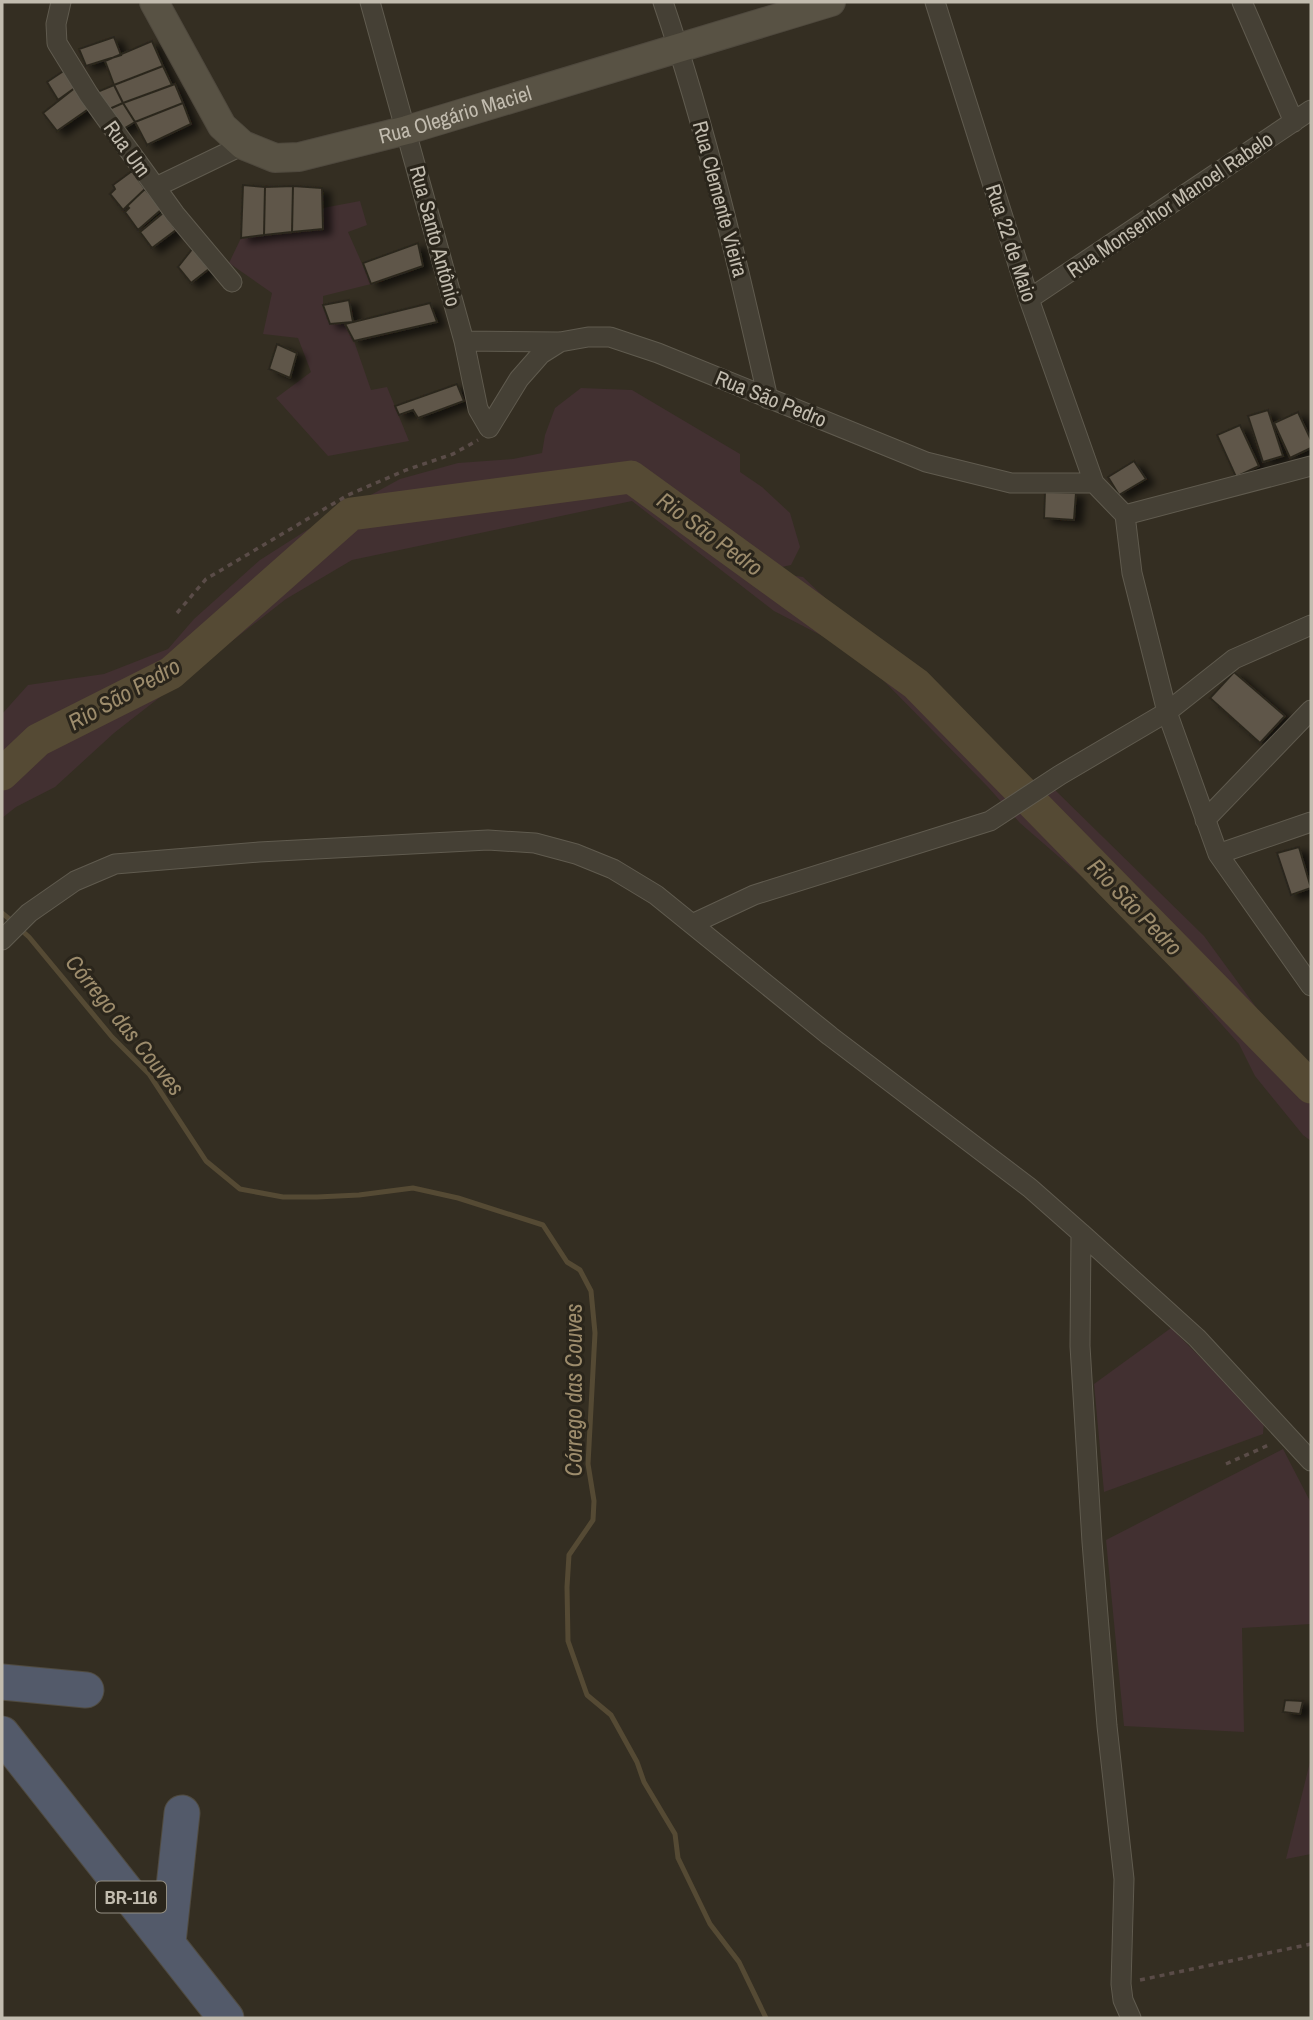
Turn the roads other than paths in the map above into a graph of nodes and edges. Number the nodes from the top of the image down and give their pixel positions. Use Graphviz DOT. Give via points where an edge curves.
graph roads {
  1 [pos="61,2"];
  2 [pos="154,2"];
  3 [pos="370,2"];
  4 [pos="663,2"];
  5 [pos="831,2"];
  6 [pos="935,2"];
  7 [pos="1242,2"];
  8 [pos="678,46"];
  9 [pos="1311,110"];
  10 [pos="1294,122"];
  11 [pos="407,130"];
  12 [pos="243,145"];
  13 [pos="156,187"];
  14 [pos="232,282"];
  15 [pos="1029,299"];
  16 [pos="464,341"];
  17 [pos="561,342"];
  18 [pos="768,399"];
  19 [pos="489,428"];
  20 [pos="1311,466"];
  21 [pos="1094,483"];
  22 [pos="1125,515"];
  23 [pos="1311,625"];
  24 [pos="1311,710"];
  25 [pos="1167,712"];
  26 [pos="1205,820"];
  27 [pos="1311,822"];
  28 [pos="1218,854"];
  29 [pos="692,924"];
  30 [pos="7,935"];
  31 [pos="1311,986"];
  32 [pos="1080,1233"];
  33 [pos="1311,1461"];
  34 [pos="2,1682"];
  35 [pos="86,1690"];
  36 [pos="2,1734"];
  37 [pos="182,1813"];
  38 [pos="167,1942"];
  39 [pos="226,2018"];
  40 [pos="1131,2018"];
  1 -- 13 [label="street, Rua Um" via="57,43"];
  2 -- 12 [label="street, Rua Olegário Maciel" via="222,126"];
  3 -- 11 [label="street, Rua Santo Antônio"];
  4 -- 8 [label="street, Rua Clemente Vieira"];
  5 -- 8 [label="street, Rua Olegário Maciel"];
  6 -- 15 [label="street, Rua 22 de Maio"];
  7 -- 10 [label="street"];
  8 -- 11 [label="street, Rua Olegário Maciel"];
  8 -- 18 [label="street, Rua Clemente Vieira" via="737,257"];
  9 -- 10 [label="street, Rua Monsenhor Manoel Rabelo"];
  10 -- 15 [label="street, Rua Monsenhor Manoel Rabelo"];
  11 -- 12 [label="street, Rua Olegário Maciel" via="299,157 275,158"];
  11 -- 16 [label="street, Rua Santo Antônio"];
  12 -- 13 [label="street"];
  13 -- 14 [label="street, Rua Um"];
  15 -- 21 [label="street, Rua 22 de Maio"];
  16 -- 17 [label="street"];
  16 -- 19 [label="street, Rua Santo Antônio" via="478,409"];
  17 -- 18 [label="street, Rua São Pedro" via="610,337"];
  17 -- 19 [label="street, Rua São Pedro" via="541,354 519,379"];
  18 -- 21 [label="street, Rua São Pedro" via="926,462 1011,484"];
  20 -- 22 [label="street"];
  21 -- 22 [label="street"];
  22 -- 25 [label="street" via="1132,573"];
  23 -- 25 [label="street" via="1234,659"];
  24 -- 26 [label="street"];
  25 -- 26 [label="street"];
  25 -- 29 [label="street" via="990,821 754,895"];
  26 -- 28 [label="street"];
  27 -- 28 [label="street"];
  28 -- 31 [label="street"];
  29 -- 30 [label="street" via="613,869 535,843 488,840 116,864 75,881 29,913"];
  29 -- 32 [label="street" via="1030,1188"];
  32 -- 33 [label="street" via="1197,1338"];
  32 -- 40 [label="street" via="1080,1346 1092,1542 1124,1879 1121,1984"];
  34 -- 35 [label="highway"];
  36 -- 38 [label="highway, BR-116"];
  37 -- 38 [label="highway"];
  38 -- 39 [label="highway, BR-116"];
}
